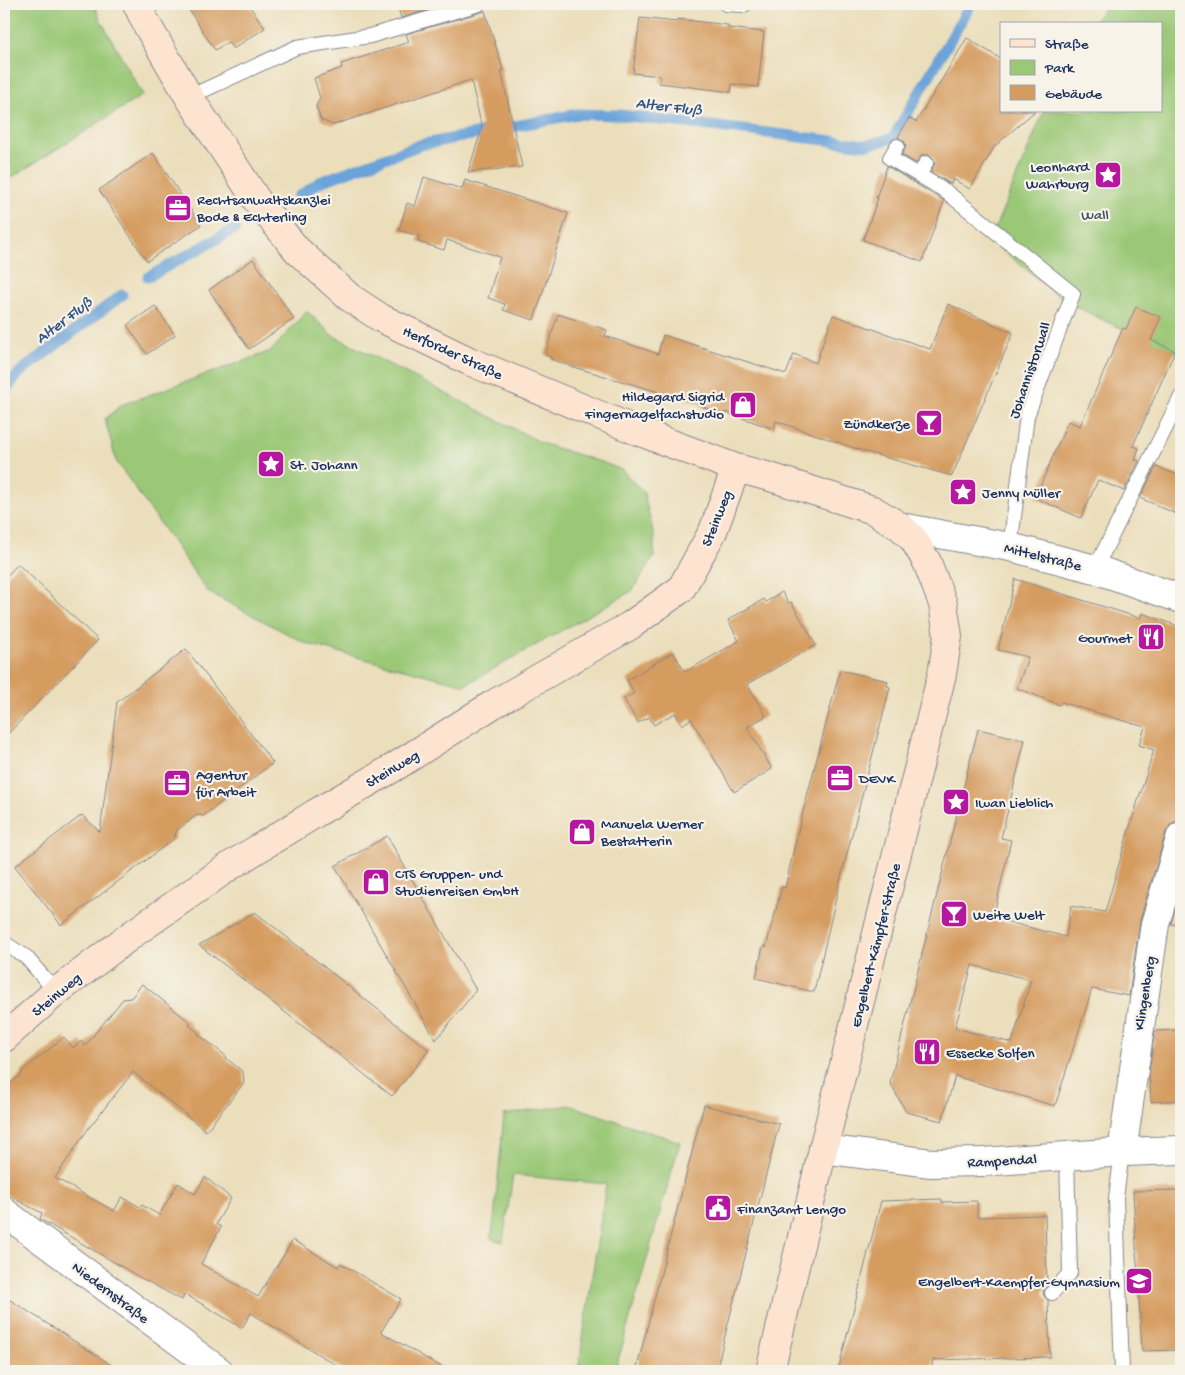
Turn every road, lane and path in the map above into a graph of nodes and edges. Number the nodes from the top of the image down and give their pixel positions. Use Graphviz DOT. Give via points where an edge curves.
graph roads {
  1 [pos="137,4"];
  2 [pos="479,4"];
  3 [pos="726,4"];
  4 [pos="744,5"];
  5 [pos="189,97"];
  6 [pos="897,146"];
  7 [pos="1181,397"];
  8 [pos="736,468"];
  9 [pos="901,527"];
  10 [pos="1010,547"];
  11 [pos="1095,569"];
  12 [pos="1181,599"];
  13 [pos="1181,836"];
  14 [pos="4,943"];
  15 [pos="56,992"];
  16 [pos="4,1038"];
  17 [pos="823,1149"];
  18 [pos="1181,1150"];
  19 [pos="1122,1152"];
  20 [pos="1067,1156"];
  21 [pos="4,1212"];
  22 [pos="1052,1293"];
  23 [pos="219,1371"];
  24 [pos="770,1371"];
  25 [pos="1122,1371"];
  1 -- 5 [label="street, Herforder Straße"];
  2 -- 5 [label="lane" via="370,36 297,47"];
  3 -- 4 [label="lane"];
  5 -- 8 [label="street, Herforder Straße" via="258,202 297,250 349,297 381,318 469,361"];
  6 -- 10 [label="lane, Johannistorwall" via="890,158 922,169 1072,294 1027,416"];
  7 -- 11 [label="lane"];
  8 -- 9 [label="street, Herforder Straße" via="873,510"];
  8 -- 15 [label="street, Steinweg" via="713,531 681,589 631,625 492,705 230,866"];
  9 -- 10 [label="street, Mittelstraße"];
  9 -- 17 [label="street, Engelbert-Kämpfer-Straße" via="914,540 927,562 943,604 948,636 942,674"];
  10 -- 11 [label="street, Mittelstraße"];
  11 -- 12 [label="street, Mittelstraße"];
  13 -- 19 [label="street, Klingenberg" via="1155,924"];
  14 -- 15 [label="lane" via="26,957"];
  15 -- 16 [label="street, Steinweg"];
  17 -- 20 [label="street, Rampendal" via="931,1164"];
  17 -- 24 [label="street, Engelbert-Kämpfer-Straße"];
  18 -- 19 [label="street, Rampendal"];
  19 -- 20 [label="street, Rampendal"];
  19 -- 25 [label="lane" via="1116,1198"];
  20 -- 22 [label="lane" via="1070,1273"];
  21 -- 23 [label="street, Niedernstraße"];
}
